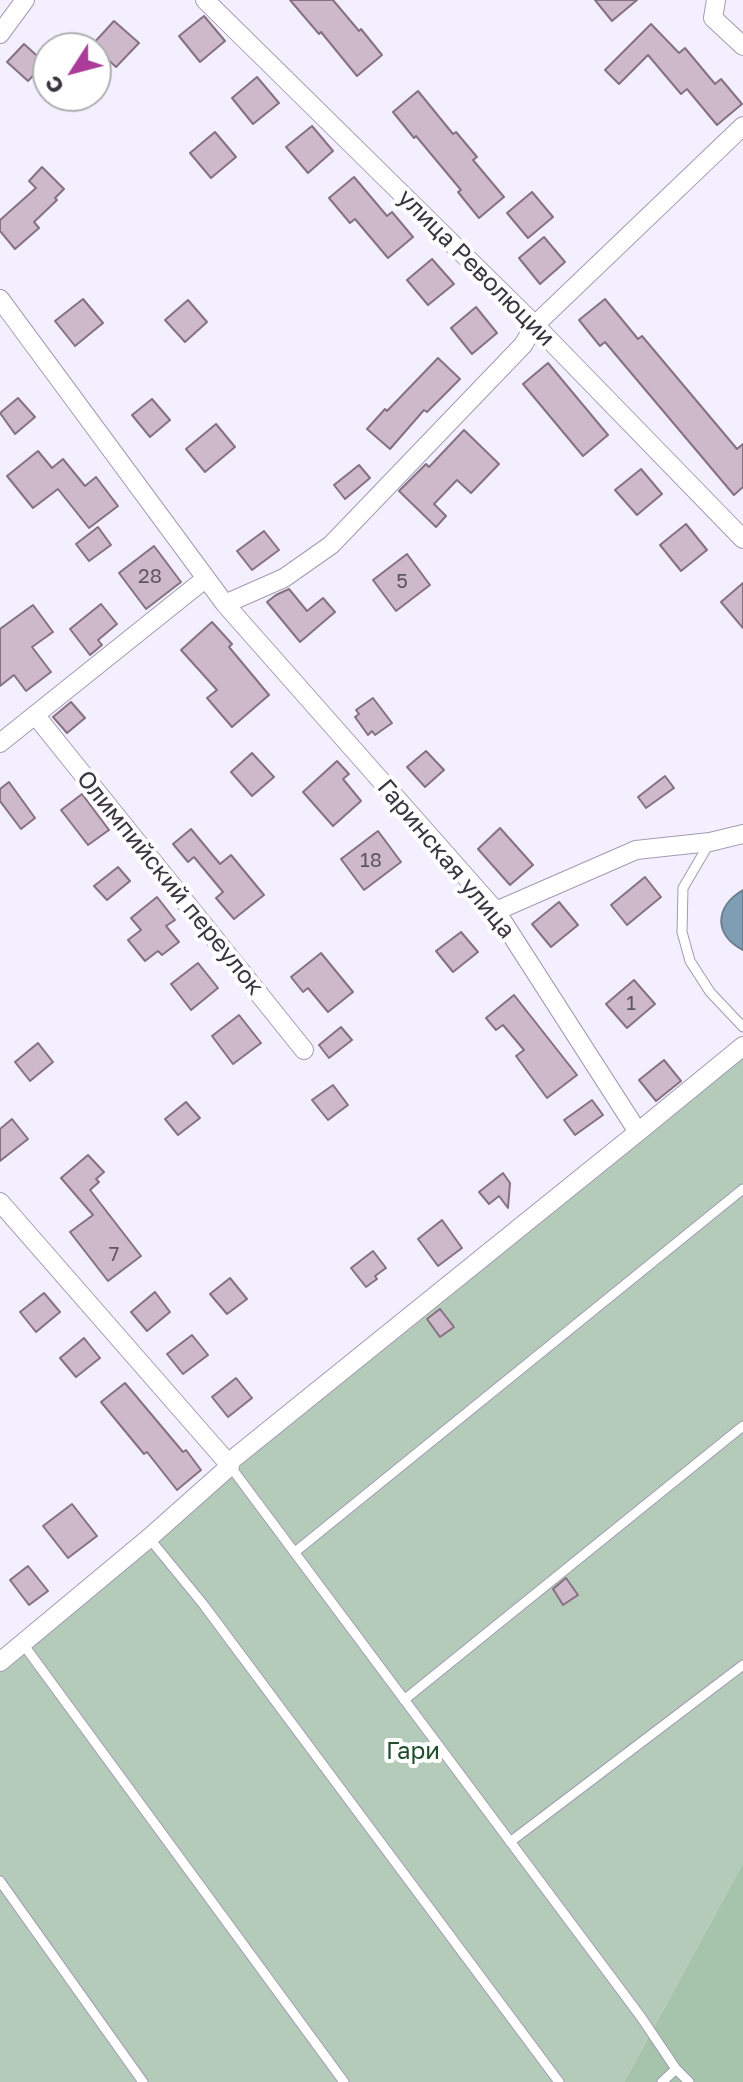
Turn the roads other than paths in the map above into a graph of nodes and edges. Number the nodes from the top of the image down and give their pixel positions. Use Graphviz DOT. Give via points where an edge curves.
graph roads {
  1 [pos="25,0"];
  2 [pos="205,0"];
  3 [pos="716,0"];
  4 [pos="0,34"];
  5 [pos="743,46"];
  6 [pos="743,126"];
  7 [pos="0,299"];
  8 [pos="535,325"];
  9 [pos="743,539"];
  10 [pos="205,579"];
  11 [pos="225,604"];
  12 [pos="36,716"];
  13 [pos="0,743"];
  14 [pos="743,834"];
  15 [pos="710,842"];
  16 [pos="496,911"];
  17 [pos="743,1027"];
  18 [pos="743,1046"];
  19 [pos="304,1050"];
  20 [pos="638,1132"];
  21 [pos="743,1189"];
  22 [pos="0,1202"];
  23 [pos="743,1426"];
  24 [pos="229,1464"];
  25 [pos="149,1538"];
  26 [pos="295,1552"];
  27 [pos="23,1644"];
  28 [pos="0,1662"];
  29 [pos="743,1665"];
  30 [pos="404,1700"];
  31 [pos="510,1842"];
  32 [pos="0,1881"];
  33 [pos="676,2069"];
  34 [pos="143,2082"];
  35 [pos="344,2082"];
  36 [pos="559,2082"];
  37 [pos="662,2082"];
  38 [pos="689,2082"];
  1 -- 4 [label="street"];
  2 -- 8 [label="street, улица Революции"];
  3 -- 5 [label="street" via="713,18"];
  6 -- 8 [label="street"];
  7 -- 10 [label="street, Гаринская улица"];
  8 -- 9 [label="street, улица Революции"];
  8 -- 11 [label="street" via="523,345 331,545 284,578"];
  10 -- 11 [label="street, Гаринская улица"];
  10 -- 12 [label="street"];
  11 -- 16 [label="street, Гаринская улица"];
  12 -- 13 [label="street"];
  12 -- 19 [label="street, Олимпийский переулок"];
  14 -- 15 [label="street"];
  15 -- 16 [label="street" via="636,850"];
  15 -- 17 [label="lane" via="683,888 682,932 690,961"];
  16 -- 20 [label="street, Гаринская улица"];
  18 -- 20 [label="street"];
  20 -- 24 [label="street"];
  21 -- 26 [label="lane"];
  22 -- 24 [label="street"];
  23 -- 30 [label="lane"];
  24 -- 25 [label="street"];
  24 -- 26 [label="lane"];
  25 -- 27 [label="street"];
  25 -- 36 [label="lane"];
  26 -- 30 [label="lane"];
  27 -- 28 [label="street"];
  27 -- 35 [label="lane"];
  29 -- 31 [label="lane"];
  30 -- 31 [label="lane"];
  31 -- 33 [label="lane"];
  32 -- 34 [label="lane"];
  33 -- 37 [label="lane"];
  33 -- 38 [label="lane"];
}
